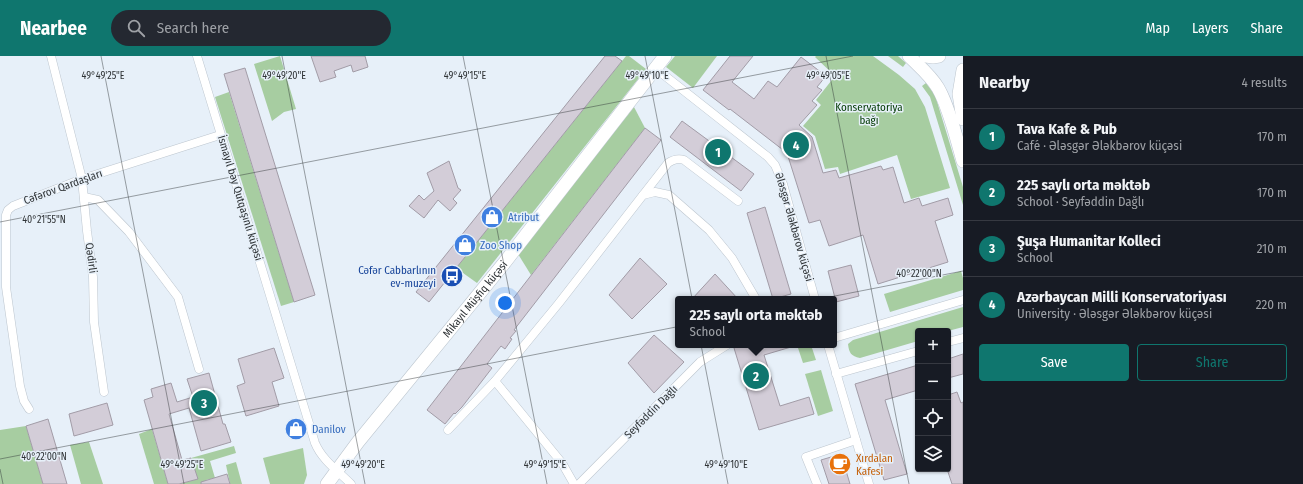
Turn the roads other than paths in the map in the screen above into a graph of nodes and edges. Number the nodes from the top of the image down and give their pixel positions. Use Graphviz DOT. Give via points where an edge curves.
graph roads {
  1 [pos="51,56"];
  2 [pos="197,56"];
  3 [pos="665,56"];
  4 [pos="909,56"];
  5 [pos="926,56"];
  6 [pos="939,56"];
  7 [pos="656,68"];
  8 [pos="963,70"];
  9 [pos="957,121"];
  10 [pos="220,135"];
  11 [pos="963,161"];
  12 [pos="82,179"];
  13 [pos="643,195"];
  14 [pos="84,197"];
  15 [pos="738,201"];
  16 [pos="754,296"];
  17 [pos="814,296"];
  18 [pos="963,300"];
  19 [pos="837,337"];
  20 [pos="963,338"];
  21 [pos="951,341"];
  22 [pos="721,348"];
  23 [pos="829,348"];
  24 [pos="915,352"];
  25 [pos="199,369"];
  26 [pos="836,374"];
  27 [pos="495,381"];
  28 [pos="104,392"];
  29 [pos="29,409"];
  30 [pos="448,430"];
  31 [pos="856,440"];
  32 [pos="336,470"];
  33 [pos="327,484"];
  34 [pos="351,484"];
  35 [pos="574,484"];
  36 [pos="579,484"];
  37 [pos="817,484"];
  38 [pos="869,484"];
  1 -- 12 [label="street, Qədirli"];
  2 -- 10 [label="street, İsmayıl bəy Qutqaşınlı küçəsi"];
  3 -- 7 [label="main road, Mikayıl Müşfiq küçəsi"];
  4 -- 9 [label="main road" via="931,78"];
  5 -- 6 [label="main road"];
  7 -- 17 [label="street, Ələsgər Ələkbərov küçəsi" via="775,165 783,184"];
  7 -- 32 [label="main road, Mikayıl Müşfiq küçəsi" via="505,262"];
  8 -- 9 [label="main road"];
  9 -- 11 [label="main road"];
  10 -- 12 [label="street, Cəfərov Qardaşları"];
  10 -- 32 [label="street, İsmayıl bəy Qutqaşınlı küçəsi" via="315,443 320,454"];
  12 -- 14 [label="street, Qədirli"];
  12 -- 29 [label="street, Cəfərov Qardaşları" via="13,206 6,215 6,287 20,386"];
  13 -- 15 [label="street" via="668,163 677,158 684,160"];
  13 -- 16 [label="street" via="655,192 669,195 709,230 732,258"];
  13 -- 27 [label="street"];
  14 -- 25 [label="street" via="98,200 129,232 178,297"];
  14 -- 28 [label="street, Qədirli" via="93,277 94,322"];
  18 -- 19 [label="street"];
  20 -- 21 [label="street"];
  22 -- 36 [label="street, Seyfəddin Dağlı" via="700,362"];
  23 -- 26 [label="street"];
  24 -- 26 [label="street"];
  26 -- 31 [label="street"];
  27 -- 30 [label="street"];
  27 -- 35 [label="street" via="562,464"];
  31 -- 37 [label="street" via="806,457"];
  31 -- 38 [label="street"];
  32 -- 33 [label="main road, Mikayıl Müşfiq küçəsi"];
  32 -- 34 [label="street, İsmayıl bəy Qutqaşınlı küçəsi"];
}
